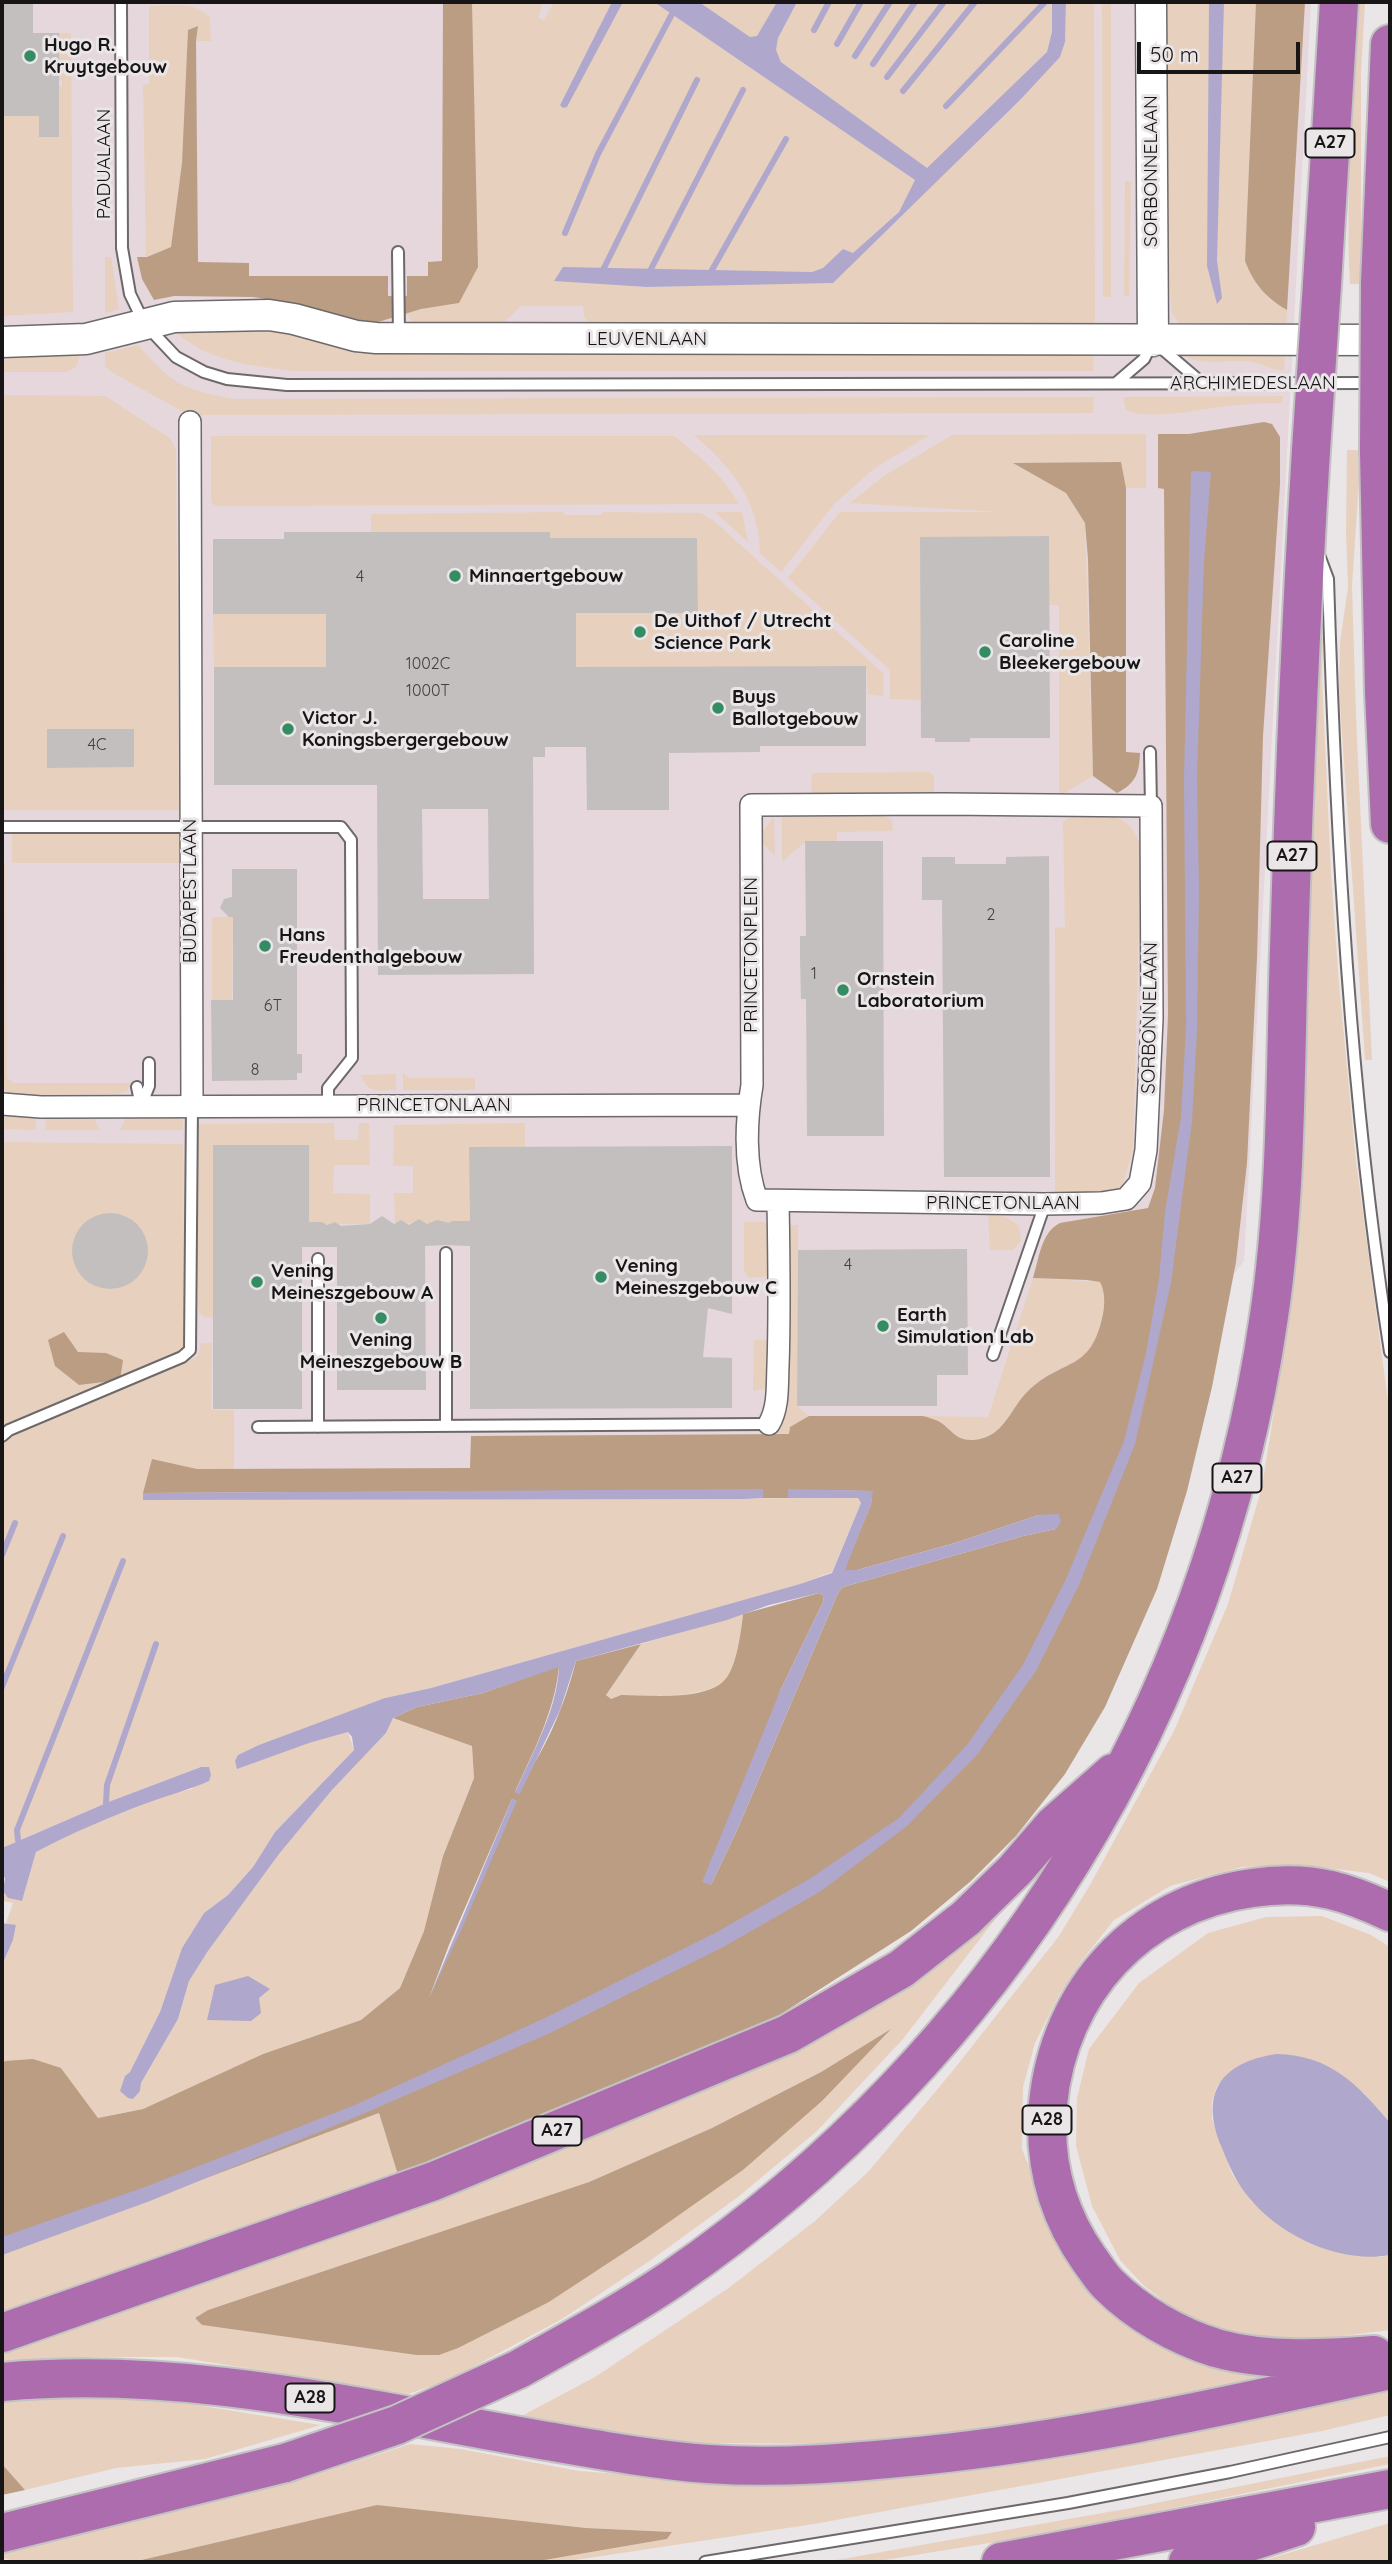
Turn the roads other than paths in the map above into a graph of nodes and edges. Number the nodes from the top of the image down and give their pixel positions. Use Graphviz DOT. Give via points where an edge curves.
graph roads {
  1 [pos="121,2"];
  2 [pos="1151,2"];
  3 [pos="1339,2"];
  4 [pos="1390,44"];
  5 [pos="398,252"];
  6 [pos="144,323"];
  7 [pos="399,339"];
  8 [pos="1390,340"];
  9 [pos="1153,341"];
  10 [pos="2,342"];
  11 [pos="1116,383"];
  12 [pos="1202,383"];
  13 [pos="1390,383"];
  14 [pos="190,422"];
  15 [pos="1306,526"];
  16 [pos="1150,752"];
  17 [pos="1151,806"];
  18 [pos="1390,824"];
  19 [pos="190,825"];
  20 [pos="2,827"];
  21 [pos="149,1063"];
  22 [pos="139,1097"];
  23 [pos="2,1104"];
  24 [pos="192,1105"];
  25 [pos="328,1105"];
  26 [pos="748,1105"];
  27 [pos="778,1201"];
  28 [pos="1101,1203"];
  29 [pos="1045,1204"];
  30 [pos="446,1253"];
  31 [pos="318,1259"];
  32 [pos="1390,1352"];
  33 [pos="993,1355"];
  34 [pos="769,1424"];
  35 [pos="446,1426"];
  36 [pos="258,1427"];
  37 [pos="318,1427"];
  38 [pos="2,1436"];
  39 [pos="1134,1754"];
  40 [pos="1390,1912"];
  41 [pos="2,2333"];
  42 [pos="1390,2355"];
  43 [pos="1390,2371"];
  44 [pos="2,2382"];
  45 [pos="1390,2437"];
  46 [pos="1390,2489"];
  47 [pos="1390,2497"];
  48 [pos="2,2533"];
  49 [pos="705,2562"];
  50 [pos="1001,2562"];
  51 [pos="1188,2562"];
  1 -- 6 [label="lane, PADUALAAN" via="122,248 130,294"];
  2 -- 9 [label="main road, SORBONNELAAN"];
  3 -- 15 [label="highway, A27, bridge"];
  4 -- 18 [label="highway, bridge" via="1379,450"];
  5 -- 7 [label="lane"];
  6 -- 7 [label="main road, LEUVENLAAN" via="174,317 269,315 356,336"];
  6 -- 10 [label="main road, LEUVENLAAN" via="86,339"];
  6 -- 11 [label="lane" via="176,357 204,372 287,386"];
  7 -- 9 [label="main road, LEUVENLAAN"];
  8 -- 9 [label="main road"];
  9 -- 11 [label="lane" via="1144,359"];
  9 -- 12 [label="lane"];
  11 -- 12 [label="lane, ARCHIMEDESLAAN"];
  12 -- 13 [label="lane, ARCHIMEDESLAAN"];
  14 -- 19 [label="street, BUDAPESTLAAN"];
  15 -- 32 [label="lane, A27" via="1328,579 1336,782 1357,1082"];
  15 -- 39 [label="highway, A27" via="1285,1111 1270,1311 1258,1388 1209,1575"];
  16 -- 17 [label="lane, SORBONNELAAN"];
  17 -- 26 [label="street, PRINCETONPLEIN" via="751,805 752,1085"];
  17 -- 28 [label="street, SORBONNELAAN" via="1152,1019 1146,1150 1140,1183 1126,1199"];
  19 -- 20 [label="lane"];
  19 -- 24 [label="street, BUDAPESTLAAN"];
  19 -- 25 [label="lane" via="341,827 351,840 352,1058 328,1088"];
  21 -- 22 [label="lane" via="149,1086"];
  22 -- 23 [label="street, PRINCETONLAAN" via="41,1107"];
  22 -- 24 [label="street, PRINCETONLAAN"];
  24 -- 25 [label="street, PRINCETONLAAN"];
  24 -- 38 [label="lane, BUDAPESTLAAN" via="190,1350"];
  25 -- 26 [label="street, PRINCETONLAAN"];
  26 -- 27 [label="street, PRINCETONLAAN" via="750,1181 757,1200"];
  27 -- 29 [label="street, PRINCETONLAAN"];
  27 -- 34 [label="street" via="779,1342 775,1414"];
  28 -- 29 [label="street, PRINCETONLAAN"];
  29 -- 33 [label="lane"];
  30 -- 35 [label="lane"];
  31 -- 37 [label="lane"];
  34 -- 35 [label="lane"];
  35 -- 37 [label="lane"];
  36 -- 37 [label="lane"];
  39 -- 41 [label="highway, A27" via="1054,1825 965,1918 901,1969 788,2034 434,2181"];
  39 -- 48 [label="highway, bridge" via="1032,1925 956,2023 880,2106 813,2168 709,2252 607,2321 519,2369 397,2425 285,2463"];
  40 -- 42 [label="highway, A28" via="1329,1889 1295,1885 1231,1891 1199,1900 1139,1932 1086,1990 1063,2034 1050,2082 1047,2118 1053,2189 1079,2244 1107,2283 1140,2311 1217,2348 1267,2356"];
  43 -- 44 [label="highway, A28" via="1060,2438 831,2465 764,2466 614,2453 240,2388 79,2378"];
  45 -- 49 [label="lane" via="1068,2503"];
  46 -- 50 [label="highway"];
  47 -- 51 [label="highway"];
}
